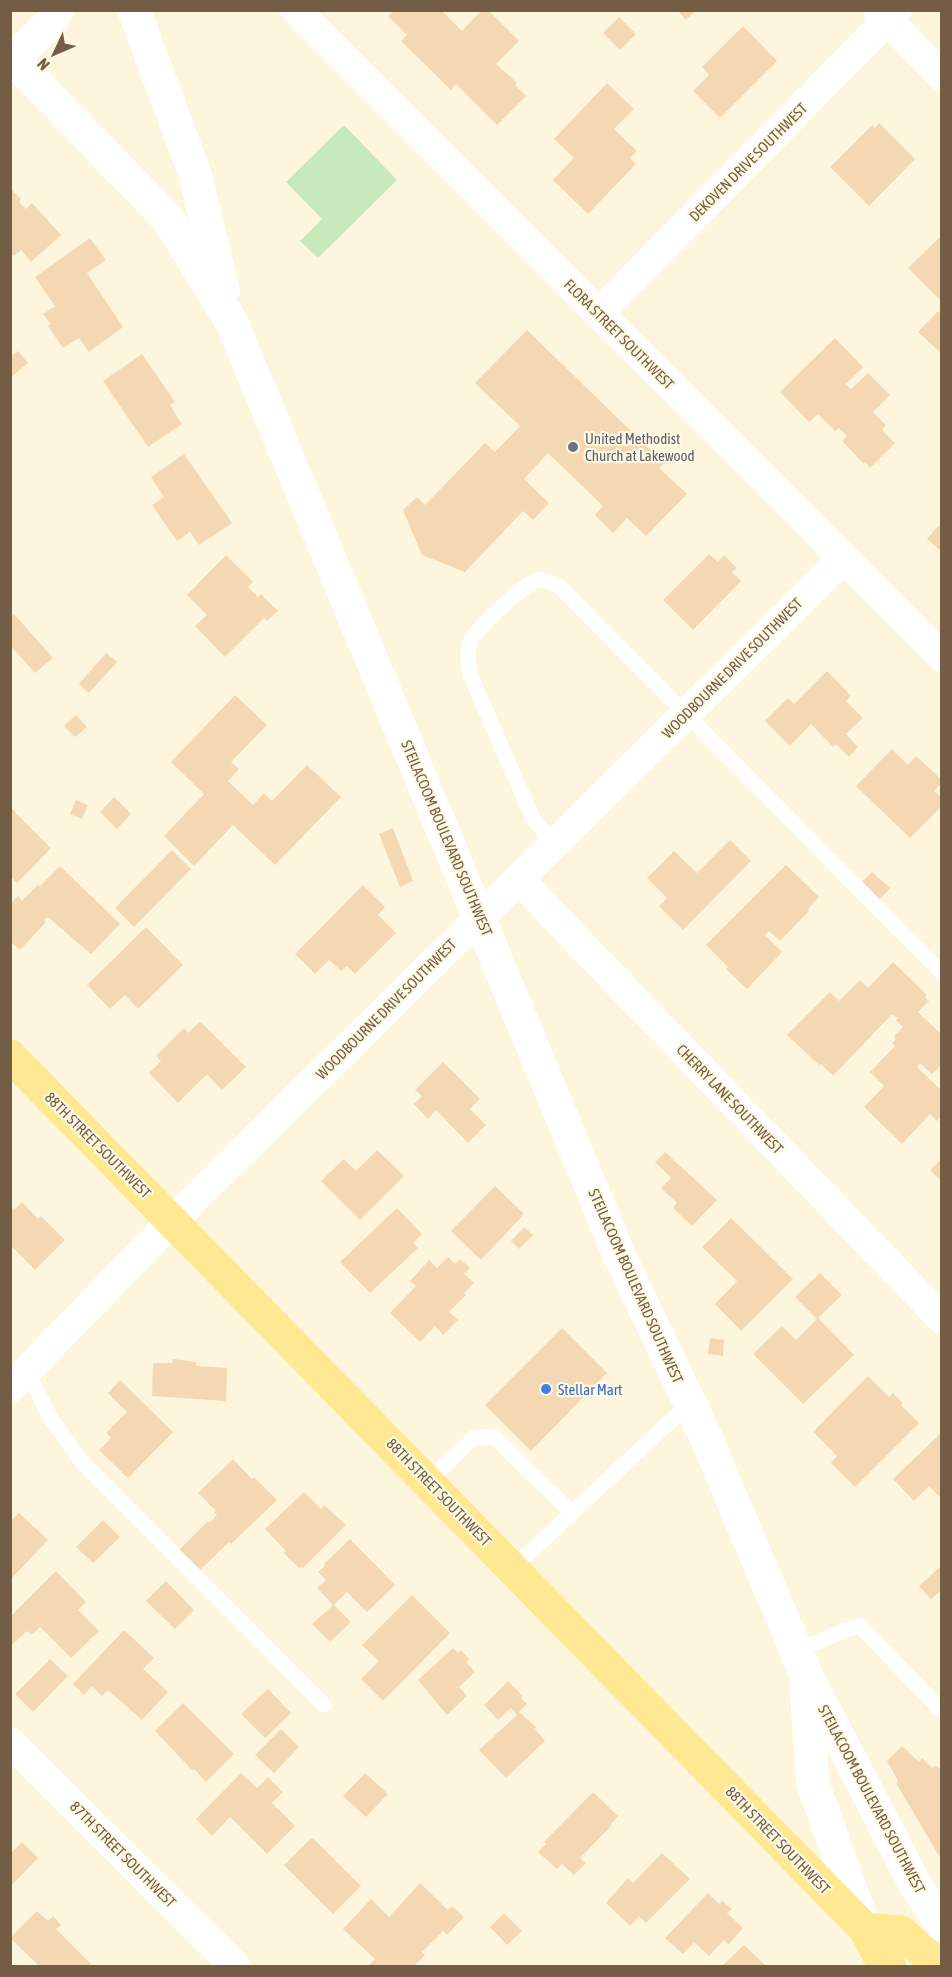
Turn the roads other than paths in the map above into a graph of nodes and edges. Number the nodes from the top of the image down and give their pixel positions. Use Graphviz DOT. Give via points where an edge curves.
graph roads {
  1 [pos="57,10"];
  2 [pos="134,10"];
  3 [pos="296,10"];
  4 [pos="887,14"];
  5 [pos="12,59"];
  6 [pos="942,76"];
  7 [pos="598,313"];
  8 [pos="231,321"];
  9 [pos="843,559"];
  10 [pos="942,657"];
  11 [pos="685,713"];
  12 [pos="554,843"];
  13 [pos="518,879"];
  14 [pos="480,917"];
  15 [pos="942,973"];
  16 [pos="10,1056"];
  17 [pos="173,1220"];
  18 [pos="942,1319"];
  19 [pos="19,1379"];
  20 [pos="690,1403"];
  21 [pos="428,1481"];
  22 [pos="572,1513"];
  23 [pos="513,1568"];
  24 [pos="801,1661"];
  25 [pos="324,1705"];
  26 [pos="942,1711"];
  27 [pos="10,1742"];
  28 [pos="942,1925"];
  29 [pos="865,1929"];
  30 [pos="235,1966"];
  31 [pos="890,1966"];
  32 [pos="939,1966"];
  1 -- 5 [label="main road" via="52,21"];
  2 -- 8 [label="main road" via="195,174"];
  3 -- 7 [label="street, FLORA STREET SOUTHWEST"];
  4 -- 6 [label="street"];
  4 -- 7 [label="street, DEKOVEN DRIVE SOUTHWEST"];
  5 -- 8 [label="main road, STEILACOOM BOULEVARD SOUTHWEST" via="168,219"];
  7 -- 9 [label="street, FLORA STREET SOUTHWEST"];
  8 -- 14 [label="main road, STEILACOOM BOULEVARD SOUTHWEST"];
  9 -- 10 [label="street, FLORA STREET SOUTHWEST"];
  9 -- 11 [label="street, WOODBOURNE DRIVE SOUTHWEST"];
  11 -- 12 [label="street, WOODBOURNE DRIVE SOUTHWEST"];
  11 -- 12 [label="lane" via="560,587 550,582 537,580 524,587 474,634 469,644 470,674 533,819"];
  11 -- 15 [label="lane"];
  12 -- 13 [label="street, WOODBOURNE DRIVE SOUTHWEST"];
  13 -- 14 [label="street, WOODBOURNE DRIVE SOUTHWEST"];
  13 -- 18 [label="street, CHERRY LANE SOUTHWEST"];
  14 -- 17 [label="street, WOODBOURNE DRIVE SOUTHWEST"];
  14 -- 20 [label="main road, STEILACOOM BOULEVARD SOUTHWEST" via="620,1257"];
  16 -- 17 [label="main road, 88TH STREET SOUTHWEST"];
  17 -- 19 [label="street, WOODBOURNE DRIVE SOUTHWEST"];
  17 -- 21 [label="main road, 88TH STREET SOUTHWEST"];
  19 -- 25 [label="lane" via="81,1461"];
  20 -- 22 [label="lane"];
  20 -- 24 [label="main road, STEILACOOM BOULEVARD SOUTHWEST"];
  21 -- 22 [label="lane" via="473,1438 493,1436"];
  21 -- 23 [label="main road, 88TH STREET SOUTHWEST"];
  22 -- 23 [label="lane"];
  23 -- 29 [label="main road, 88TH STREET SOUTHWEST"];
  24 -- 26 [label="lane" via="859,1625"];
  24 -- 28 [label="main road, STEILACOOM BOULEVARD SOUTHWEST" via="915,1884"];
  24 -- 29 [label="main road, STEILACOOM BOULEVARD SOUTHWEST" via="813,1784"];
  27 -- 30 [label="street, 87TH STREET SOUTHWEST"];
  29 -- 31 [label="main road, STEILACOOM BOULEVARD SOUTHWEST" via="879,1956"];
  29 -- 32 [label="main road" via="901,1932"];
}
